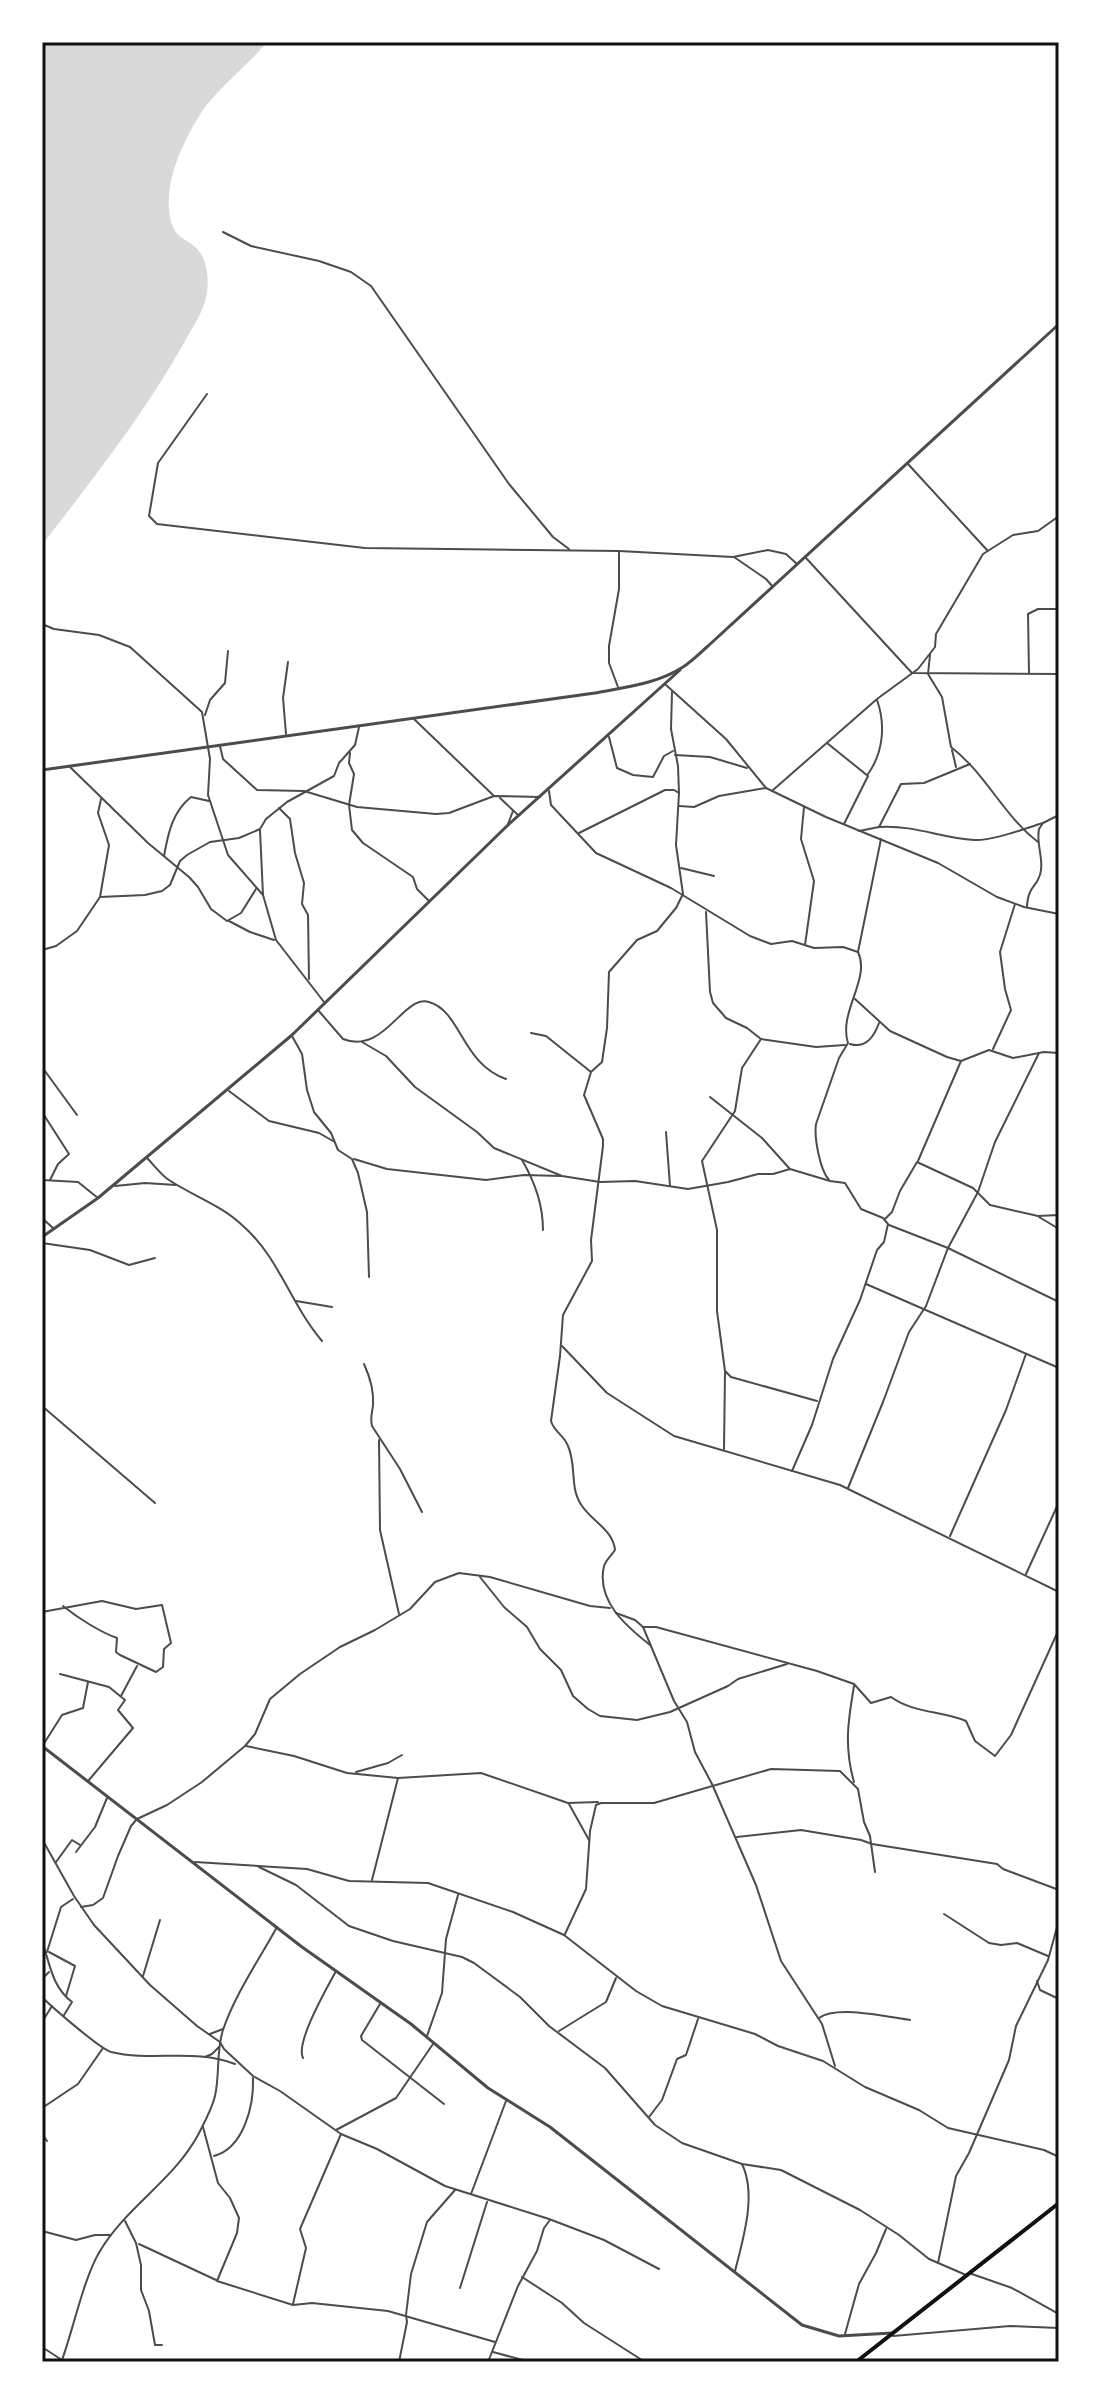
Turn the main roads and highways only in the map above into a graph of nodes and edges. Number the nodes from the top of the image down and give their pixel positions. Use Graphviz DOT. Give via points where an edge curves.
graph roads {
  1 [pos="1059,2203"];
  2 [pos="856,2362"];
  1 -- 2 [label="highway"];
}
